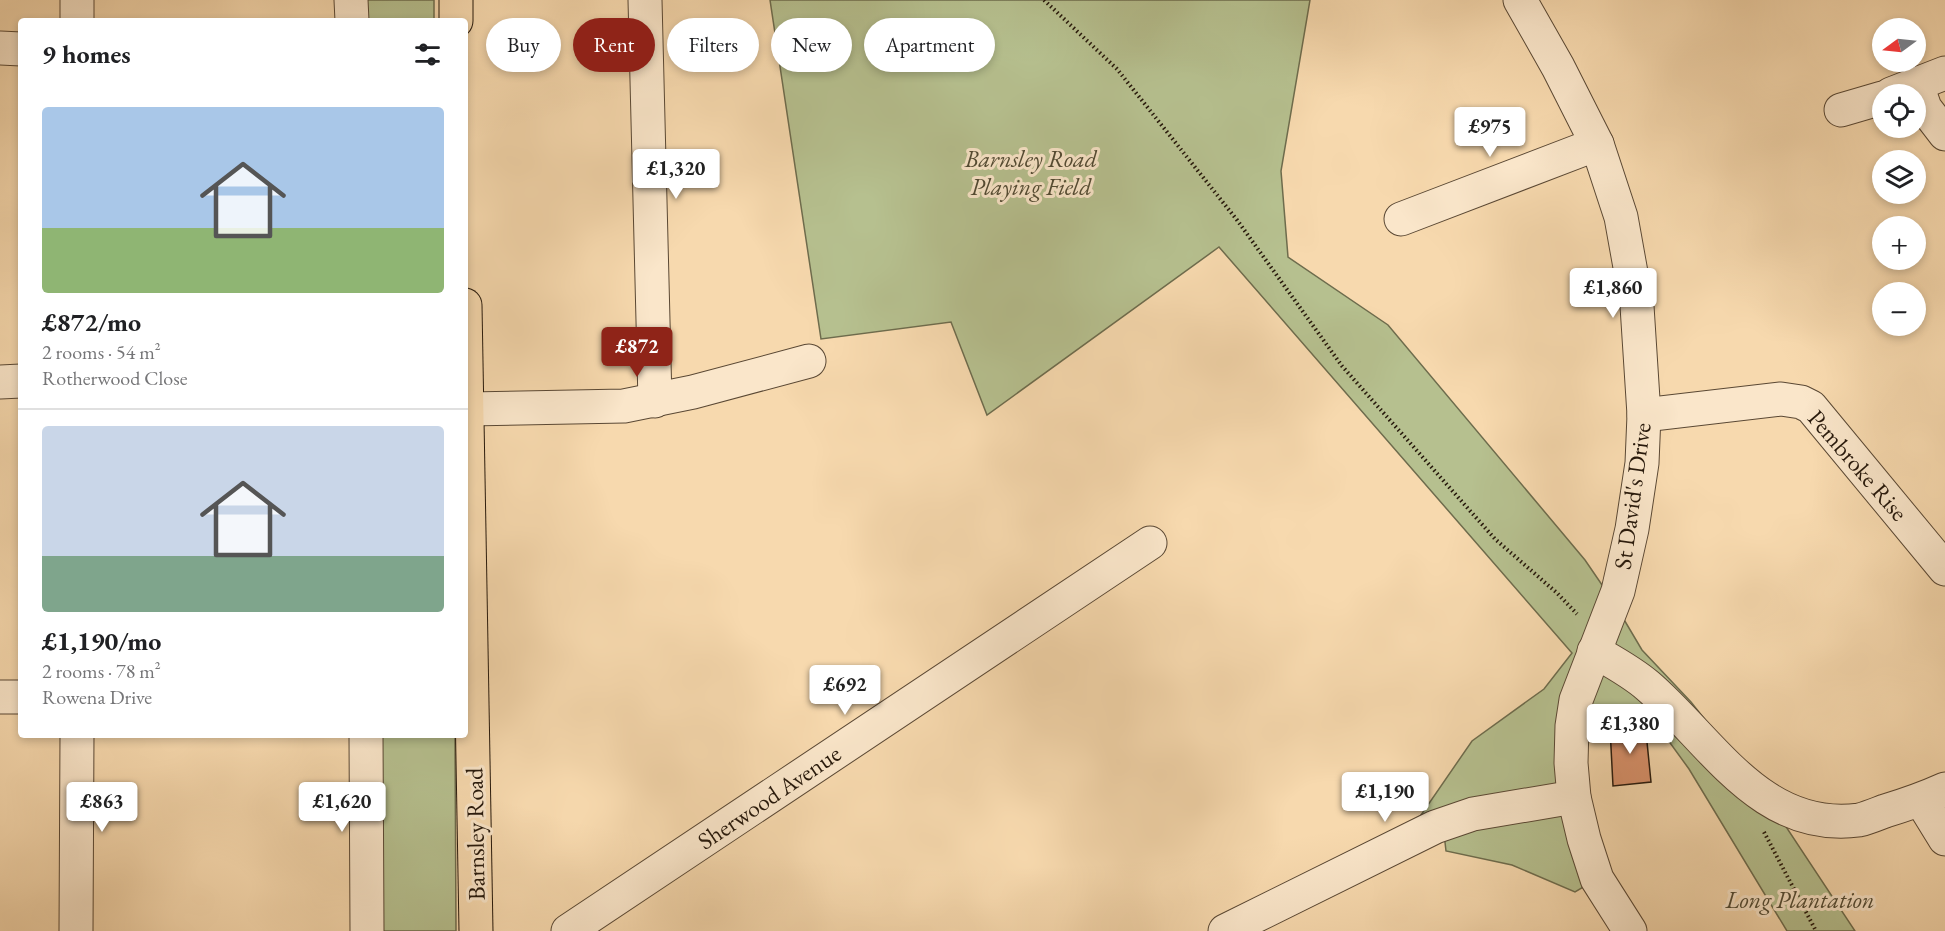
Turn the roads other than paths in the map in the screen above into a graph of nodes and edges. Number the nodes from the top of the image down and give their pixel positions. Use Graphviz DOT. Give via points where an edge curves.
graph roads {
  1 [pos="77,0"];
  2 [pos="351,0"];
  3 [pos="456,0"];
  4 [pos="645,0"];
  5 [pos="1521,0"];
  6 [pos="77,18"];
  7 [pos="352,18"];
  8 [pos="456,18"];
  9 [pos="0,48"];
  10 [pos="18,49"];
  11 [pos="1872,101"];
  12 [pos="1926,109"];
  13 [pos="1841,110"];
  14 [pos="1945,134"];
  15 [pos="1597,144"];
  16 [pos="1401,219"];
  17 [pos="809,361"];
  18 [pos="18,381"];
  19 [pos="0,382"];
  20 [pos="655,401"];
  21 [pos="468,409"];
  22 [pos="1644,415"];
  23 [pos="1150,543"];
  24 [pos="1945,569"];
  25 [pos="1597,644"];
  26 [pos="0,697"];
  27 [pos="18,697"];
  28 [pos="77,738"];
  29 [pos="366,738"];
  30 [pos="1933,794"];
  31 [pos="1574,797"];
  32 [pos="1945,839"];
  33 [pos="76,931"];
  34 [pos="367,931"];
  35 [pos="476,931"];
  36 [pos="568,931"];
  37 [pos="1225,931"];
  38 [pos="1630,931"];
  1 -- 6 [label="street"];
  2 -- 7 [label="street"];
  3 -- 8 [label="highway"];
  4 -- 20 [label="street"];
  5 -- 15 [label="street, St David's Drive"];
  9 -- 10 [label="street"];
  11 -- 13 [label="street"];
  12 -- 14 [label="street"];
  15 -- 16 [label="street"];
  15 -- 22 [label="street, St David's Drive" via="1621,217 1637,306"];
  17 -- 20 [label="street"];
  18 -- 19 [label="street"];
  20 -- 21 [label="street" via="624,406"];
  21 -- 35 [label="highway, Barnsley Road"];
  22 -- 24 [label="street, Pembroke Rise" via="1781,399 1811,407"];
  22 -- 25 [label="street, St David's Drive" via="1642,463 1632,529 1618,591"];
  23 -- 36 [label="street, Sherwood Avenue"];
  25 -- 30 [label="street" via="1648,686 1751,788 1799,815 1831,821 1861,819"];
  25 -- 31 [label="street, St David's Drive" via="1576,700 1572,726"];
  26 -- 27 [label="street"];
  28 -- 33 [label="street"];
  29 -- 34 [label="street"];
  30 -- 32 [label="street"];
  31 -- 37 [label="street" via="1473,813 1435,827"];
  31 -- 38 [label="street, St David's Drive" via="1597,879"];
}
